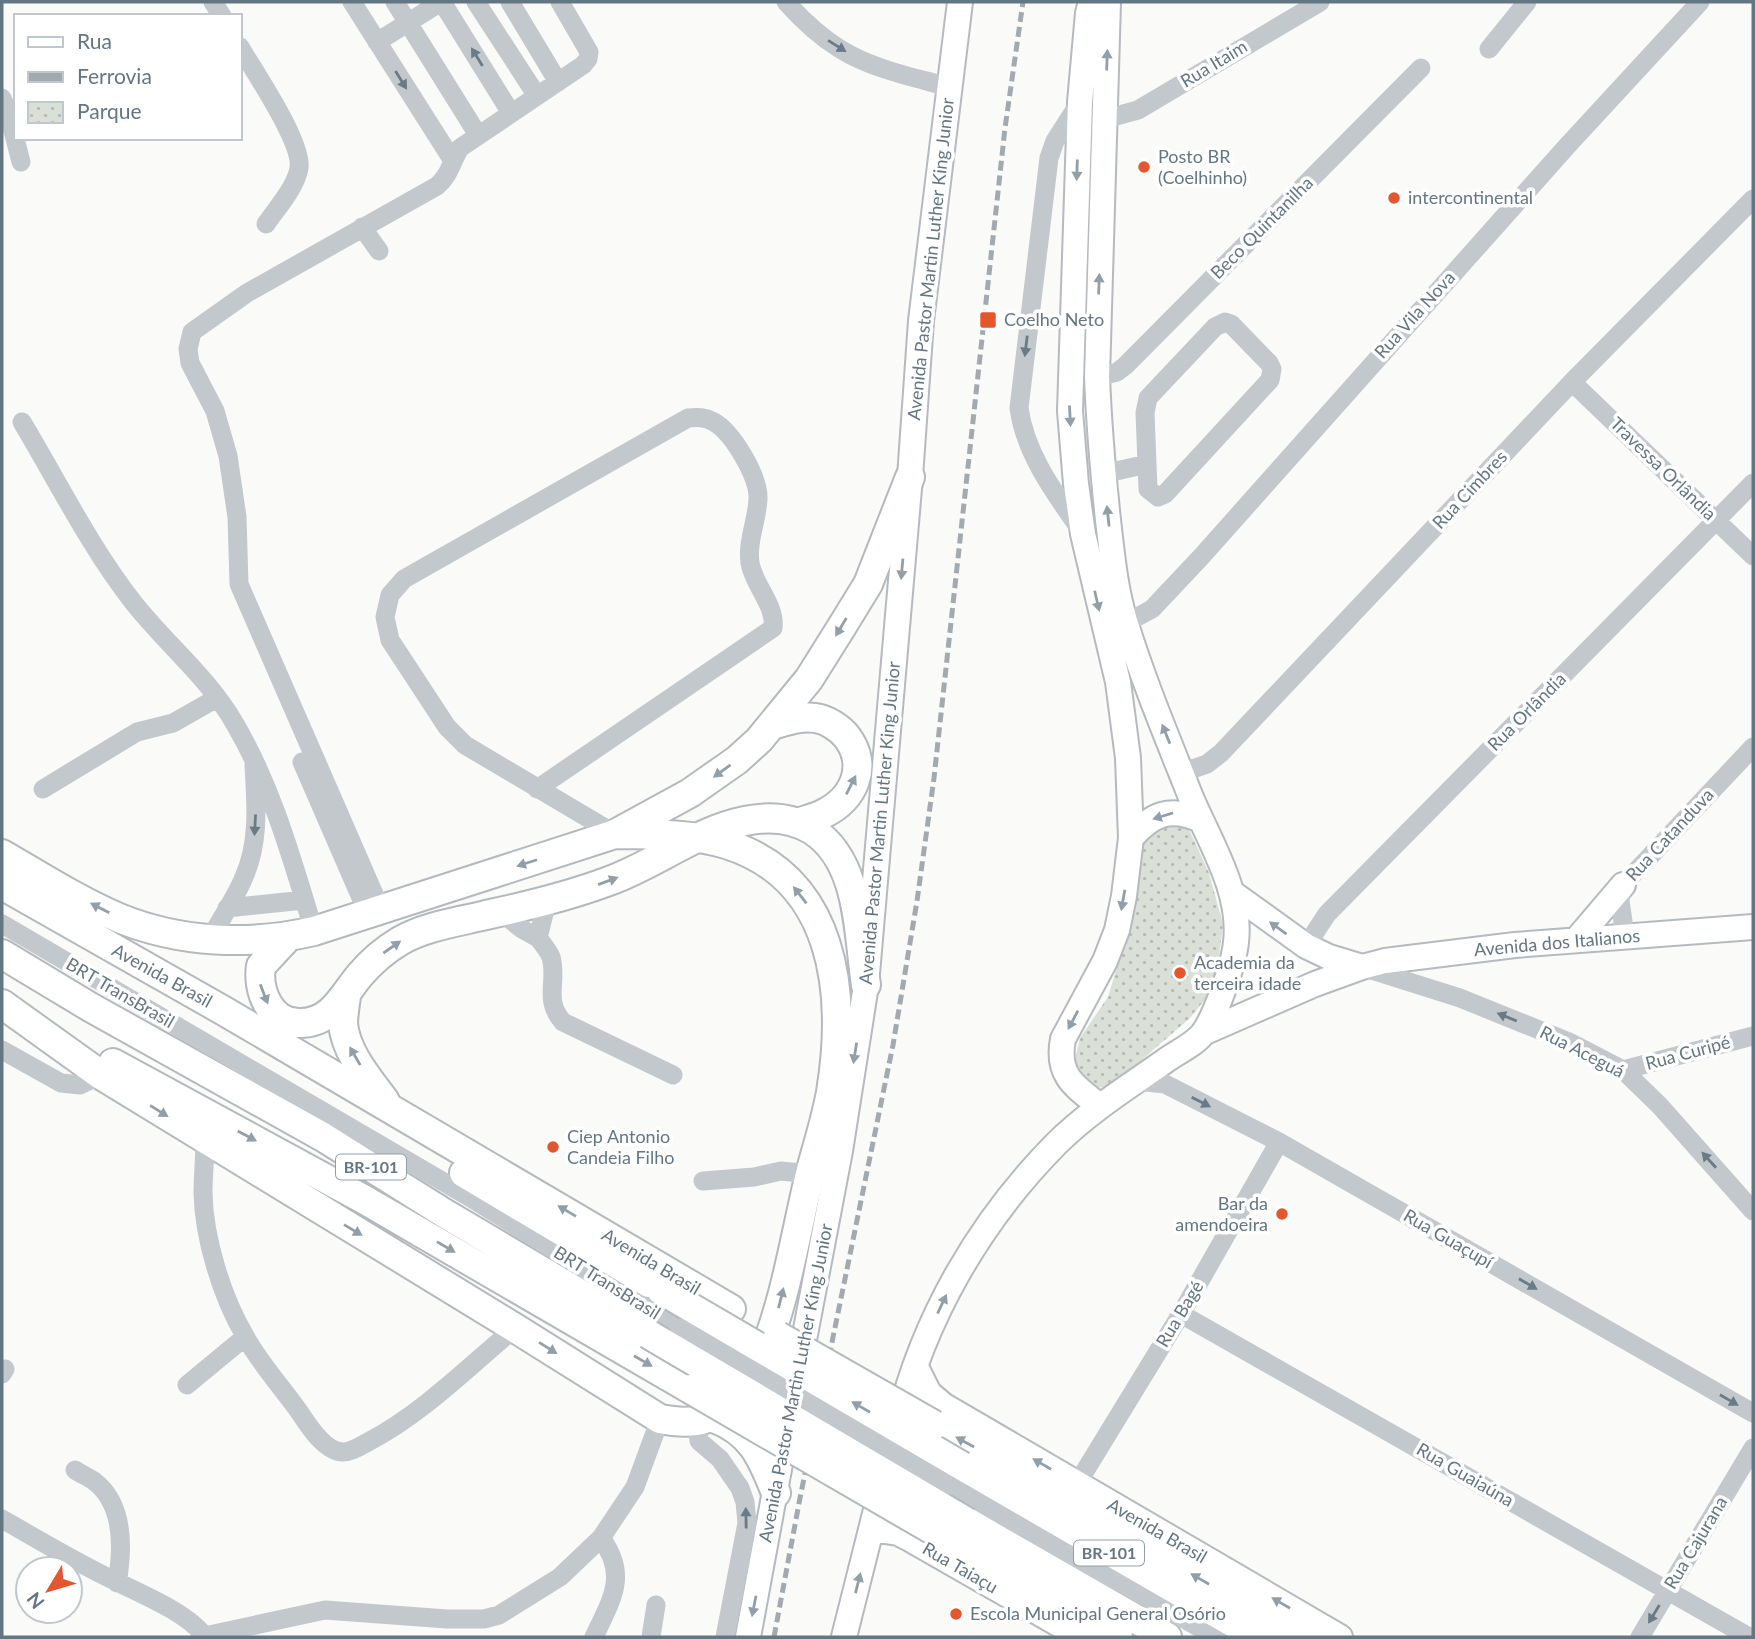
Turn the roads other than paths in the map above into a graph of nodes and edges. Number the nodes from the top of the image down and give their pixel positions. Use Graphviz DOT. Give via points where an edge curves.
graph roads {
  1 [pos="352,2"];
  2 [pos="396,2"];
  3 [pos="442,2"];
  4 [pos="476,2"];
  5 [pos="510,2"];
  6 [pos="559,2"];
  7 [pos="786,2"];
  8 [pos="960,2"];
  9 [pos="1091,2"];
  10 [pos="1108,2"];
  11 [pos="1320,2"];
  12 [pos="1527,2"];
  13 [pos="1700,2"];
  14 [pos="408,23"];
  15 [pos="377,42"];
  16 [pos="1489,49"];
  17 [pos="242,50"];
  18 [pos="1421,68"];
  19 [pos="558,82"];
  20 [pos="949,87"];
  21 [pos="537,96"];
  22 [pos="2,98"];
  23 [pos="1080,102"];
  24 [pos="511,113"];
  25 [pos="1105,119"];
  26 [pos="14,135"];
  27 [pos="478,135"];
  28 [pos="15,140"];
  29 [pos="453,161"];
  30 [pos="21,162"];
  31 [pos="1753,199"];
  32 [pos="267,224"];
  33 [pos="362,227"];
  34 [pos="379,251"];
  35 [pos="1097,377"];
  36 [pos="1572,382"];
  37 [pos="22,422"];
  38 [pos="1147,464"];
  39 [pos="1103,474"];
  40 [pos="910,477"];
  41 [pos="1753,483"];
  42 [pos="1717,521"];
  43 [pos="1083,534"];
  44 [pos="1753,556"];
  45 [pos="1126,623"];
  46 [pos="217,698"];
  47 [pos="772,725"];
  48 [pos="1753,747"];
  49 [pos="254,757"];
  50 [pos="1181,773"];
  51 [pos="43,789"];
  52 [pos="537,789"];
  53 [pos="1201,820"];
  54 [pos="797,823"];
  55 [pos="615,834"];
  56 [pos="696,838"];
  57 [pos="1131,838"];
  58 [pos="2,854"];
  59 [pos="2,885"];
  60 [pos="1623,885"];
  61 [pos="1231,891"];
  62 [pos="304,900"];
  63 [pos="547,901"];
  64 [pos="2,905"];
  65 [pos="227,908"];
  66 [pos="375,912"];
  67 [pos="501,912"];
  68 [pos="2,924"];
  69 [pos="1753,927"];
  70 [pos="301,934"];
  71 [pos="1625,936"];
  72 [pos="538,938"];
  73 [pos="210,939"];
  74 [pos="1577,939"];
  75 [pos="2,940"];
  76 [pos="1306,946"];
  77 [pos="2,954"];
  78 [pos="1362,967"];
  79 [pos="2,972"];
  80 [pos="866,985"];
  81 [pos="346,996"];
  82 [pos="90,1007"];
  83 [pos="6,1015"];
  84 [pos="1203,1033"];
  85 [pos="1753,1036"];
  86 [pos="2,1050"];
  87 [pos="1623,1070"];
  88 [pos="101,1075"];
  89 [pos="673,1075"];
  90 [pos="1137,1080"];
  91 [pos="1100,1106"];
  92 [pos="390,1108"];
  93 [pos="205,1140"];
  94 [pos="1279,1142"];
  95 [pos="810,1174"];
  96 [pos="703,1181"];
  97 [pos="1753,1211"];
  98 [pos="1181,1314"];
  99 [pos="515,1328"];
  100 [pos="667,1333"];
  101 [pos="245,1337"];
  102 [pos="916,1367"];
  103 [pos="187,1385"];
  104 [pos="1753,1413"];
  105 [pos="660,1419"];
  106 [pos="704,1419"];
  107 [pos="1753,1448"];
  108 [pos="75,1470"];
  109 [pos="951,1482"];
  110 [pos="1077,1484"];
  111 [pos="776,1493"];
  112 [pos="2,1520"];
  113 [pos="872,1529"];
  114 [pos="959,1531"];
  115 [pos="601,1538"];
  116 [pos="117,1583"];
  117 [pos="1668,1590"];
  118 [pos="656,1605"];
  119 [pos="270,1630"];
  120 [pos="203,1637"];
  121 [pos="594,1637"];
  122 [pos="651,1637"];
  123 [pos="725,1637"];
  124 [pos="747,1637"];
  125 [pos="844,1637"];
  126 [pos="1081,1637"];
  127 [pos="1118,1637"];
  128 [pos="1167,1637"];
  129 [pos="1194,1637"];
  130 [pos="1216,1637"];
  131 [pos="1258,1637"];
  132 [pos="1301,1637"];
  133 [pos="1340,1637"];
  134 [pos="1640,1637"];
  135 [pos="1749,1637"];
  1 -- 15 [label="street"];
  2 -- 14 [label="street"];
  3 -- 14 [label="street"];
  24 -- 3 [label="street, one-way"];
  4 -- 21 [label="street"];
  5 -- 19 [label="street"];
  6 -- 19 [label="street" via="589,58"];
  7 -- 20 [label="street, one-way" via="807,25 841,50"];
  8 -- 20 [label="main road, Avenida Pastor Martin Luther King Junior"];
  9 -- 23 [label="main road"];
  25 -- 10 [label="main road, one-way"];
  11 -- 25 [label="street, Rua Itaim" via="1138,110"];
  12 -- 16 [label="street"];
  13 -- 45 [label="street, Rua Vila Nova" via="1193,565 1152,609"];
  14 -- 15 [label="street"];
  14 -- 27 [label="street"];
  15 -- 29 [label="street, one-way"];
  17 -- 32 [label="street" via="293,138 298,156 295,180"];
  18 -- 35 [label="street, Beco Quintanilha" via="1125,366"];
  19 -- 21 [label="street"];
  20 -- 40 [label="main road, Avenida Pastor Martin Luther King Junior" via="921,321"];
  21 -- 24 [label="street"];
  22 -- 26 [label="street"];
  23 -- 43 [label="main road, one-way" via="1070,411"];
  23 -- 43 [label="street, one-way" via="1049,158 1019,408 1033,453"];
  24 -- 27 [label="street"];
  35 -- 25 [label="main road, one-way"];
  27 -- 29 [label="street" via="460,148"];
  28 -- 30 [label="street"];
  29 -- 33 [label="street" via="446,179 437,186"];
  31 -- 36 [label="street, Rua Cimbres"];
  33 -- 34 [label="street"];
  33 -- 66 [label="street" via="247,293 192,332 188,349 229,456 239,584"];
  35 -- 39 [label="main road"];
  36 -- 42 [label="street, Travessa Orlândia"];
  36 -- 50 [label="street, Rua Cimbres" via="1221,753 1207,764"];
  37 -- 46 [label="street" via="133,602"];
  38 -- 38 [label="street" via="1148,489 1158,497 1165,494 1270,380 1269,363 1231,324 1215,327 1148,398"];
  38 -- 39 [label="street"];
  45 -- 39 [label="main road, one-way" via="1118,598"];
  40 -- 47 [label="highway, one-way" via="867,584 809,679"];
  40 -- 80 [label="main road, Avenida Pastor Martin Luther King Junior, one-way"];
  41 -- 42 [label="street, Rua Orlândia"];
  42 -- 44 [label="street, Travessa Orlândia"];
  42 -- 76 [label="street, Rua Orlândia" via="1326,914"];
  43 -- 57 [label="main road, one-way" via="1118,682 1128,758"];
  50 -- 45 [label="main road, one-way"];
  46 -- 49 [label="street"];
  46 -- 51 [label="street" via="173,723 137,732"];
  54 -- 47 [label="highway, one-way" via="824,813 848,794 859,759 845,734 818,718"];
  47 -- 55 [label="highway, one-way" via="714,777"];
  48 -- 60 [label="street, Rua Catanduva"];
  49 -- 62 [label="street" via="274,802"];
  49 -- 65 [label="street, one-way" via="257,823 253,850"];
  50 -- 53 [label="main road"];
  52 -- 52 [label="street" via="465,745 447,727 390,640 385,617 390,595 404,579 688,418 701,416 715,422 730,436 757,487 748,550 773,628"];
  52 -- 55 [label="street"];
  53 -- 57 [label="main road, one-way" via="1170,812 1156,817"];
  53 -- 61 [label="main road"];
  54 -- 56 [label="highway" via="759,819"];
  54 -- 80 [label="highway" via="824,839 844,866 853,895"];
  55 -- 56 [label="highway"];
  55 -- 66 [label="highway, Avenida Brasil, one-way"];
  63 -- 56 [label="highway, one-way" via="610,881"];
  95 -- 56 [label="highway, one-way" via="831,1091 836,1031 835,987 825,938 789,880 753,856"];
  57 -- 91 [label="main road, one-way" via="1117,930 1063,1038 1061,1052 1066,1076"];
  73 -- 58 [label="highway, Avenida Brasil, one-way" via="164,932 120,918"];
  59 -- 92 [label="highway, Avenida Brasil"];
  60 -- 71 [label="street, Rua Catanduva" via="1620,900"];
  60 -- 74 [label="main road"];
  76 -- 61 [label="main road, Avenida dos Italianos, one-way"];
  61 -- 84 [label="main road" via="1237,939 1233,965"];
  62 -- 65 [label="street"];
  62 -- 70 [label="street"];
  63 -- 67 [label="highway"];
  63 -- 72 [label="street"];
  109 -- 64 [label="highway, Avenida Brasil / BR-101, one-way, bridge" via="661,1290 214,1024"];
  65 -- 73 [label="street"];
  66 -- 70 [label="highway, Avenida Brasil"];
  67 -- 72 [label="street"];
  81 -- 67 [label="highway, one-way" via="358,976 401,940"];
  68 -- 100 [label="street, BRT TransBrasil" via="471,1198"];
  69 -- 71 [label="main road, Avenida dos Italianos"];
  70 -- 73 [label="highway, Avenida Brasil" via="256,940"];
  70 -- 81 [label="highway, one-way" via="261,966 259,978 266,1002 276,1014 299,1024 332,1011"];
  71 -- 74 [label="main road, Avenida dos Italianos"];
  72 -- 89 [label="street" via="551,959 553,1008 563,1022"];
  74 -- 78 [label="main road, Avenida dos Italianos"];
  75 -- 100 [label="street, BRT TransBrasil"];
  76 -- 78 [label="main road, Avenida dos Italianos"];
  77 -- 82 [label="highway, BR-101"];
  78 -- 84 [label="main road, Avenida dos Italianos"];
  87 -- 78 [label="street, Rua Aceguá, one-way" via="1569,1042 1484,1008"];
  79 -- 82 [label="highway"];
  80 -- 111 [label="main road, Avenida Pastor Martin Luther King Junior, one-way"];
  92 -- 81 [label="highway, one-way" via="348,1044 343,1023"];
  82 -- 100 [label="highway, BR-101" via="323,1137 444,1213"];
  83 -- 88 [label="highway"];
  83 -- 114 [label="highway, one-way, bridge" via="139,1076 365,1200 690,1389"];
  84 -- 90 [label="main road"];
  85 -- 87 [label="street, Rua Curipé"];
  86 -- 88 [label="street" via="61,1083 80,1085"];
  97 -- 87 [label="street, Rua Aceguá, one-way"];
  88 -- 93 [label="highway, one-way"];
  90 -- 91 [label="main road"];
  90 -- 94 [label="street, Rua Guaçupí, one-way" via="1165,1084"];
  102 -- 91 [label="main road, one-way" via="950,1288 1002,1203 1058,1142"];
  132 -- 92 [label="highway, Avenida Brasil, one-way, bridge"];
  93 -- 99 [label="highway, one-way"];
  93 -- 101 [label="street" via="206,1221 226,1298"];
  94 -- 98 [label="street, Rua Bagé"];
  94 -- 104 [label="street, Rua Guaçupí, one-way"];
  95 -- 96 [label="street" via="781,1171"];
  106 -- 95 [label="highway, one-way" via="730,1405 751,1377 771,1336"];
  98 -- 110 [label="street, Rua Bagé"];
  98 -- 117 [label="street, Rua Guaiaúna"];
  99 -- 101 [label="street" via="432,1400 351,1451 327,1445"];
  99 -- 105 [label="highway, one-way"];
  100 -- 109 [label="street, BRT TransBrasil, bridge"];
  100 -- 114 [label="highway, BR-101, bridge"];
  101 -- 103 [label="street"];
  110 -- 102 [label="main road, Avenida Brasil, one-way" via="943,1405 929,1393"];
  102 -- 113 [label="main road" via="904,1396"];
  105 -- 106 [label="highway" via="680,1423"];
  105 -- 115 [label="street" via="635,1488"];
  106 -- 111 [label="highway" via="730,1424 751,1442"];
  123 -- 106 [label="street, one-way" via="747,1524 745,1502 720,1459 699,1441 696,1434"];
  107 -- 117 [label="street, Rua Cajurana"];
  108 -- 116 [label="street" via="96,1482 118,1521 122,1556"];
  109 -- 129 [label="street, BRT TransBrasil"];
  109 -- 130 [label="street, BRT TransBrasil"];
  109 -- 131 [label="highway, Avenida Brasil / BR-101"];
  133 -- 110 [label="main road, Avenida Brasil, one-way"];
  111 -- 124 [label="main road, Avenida Pastor Martin Luther King Junior, one-way"];
  112 -- 116 [label="street"];
  125 -- 113 [label="main road, one-way"];
  113 -- 126 [label="main road, Rua Taiaçu" via="910,1539"];
  114 -- 127 [label="highway"];
  114 -- 128 [label="highway, BR-101"];
  115 -- 119 [label="street" via="560,1577 499,1615 447,1619 325,1610"];
  115 -- 121 [label="street" via="610,1550 617,1577"];
  116 -- 120 [label="street" via="181,1615"];
  117 -- 134 [label="street, Rua Cajurana, one-way"];
  117 -- 135 [label="street, Rua Guaiaúna"];
  118 -- 122 [label="street"];
  119 -- 120 [label="street"];
}
